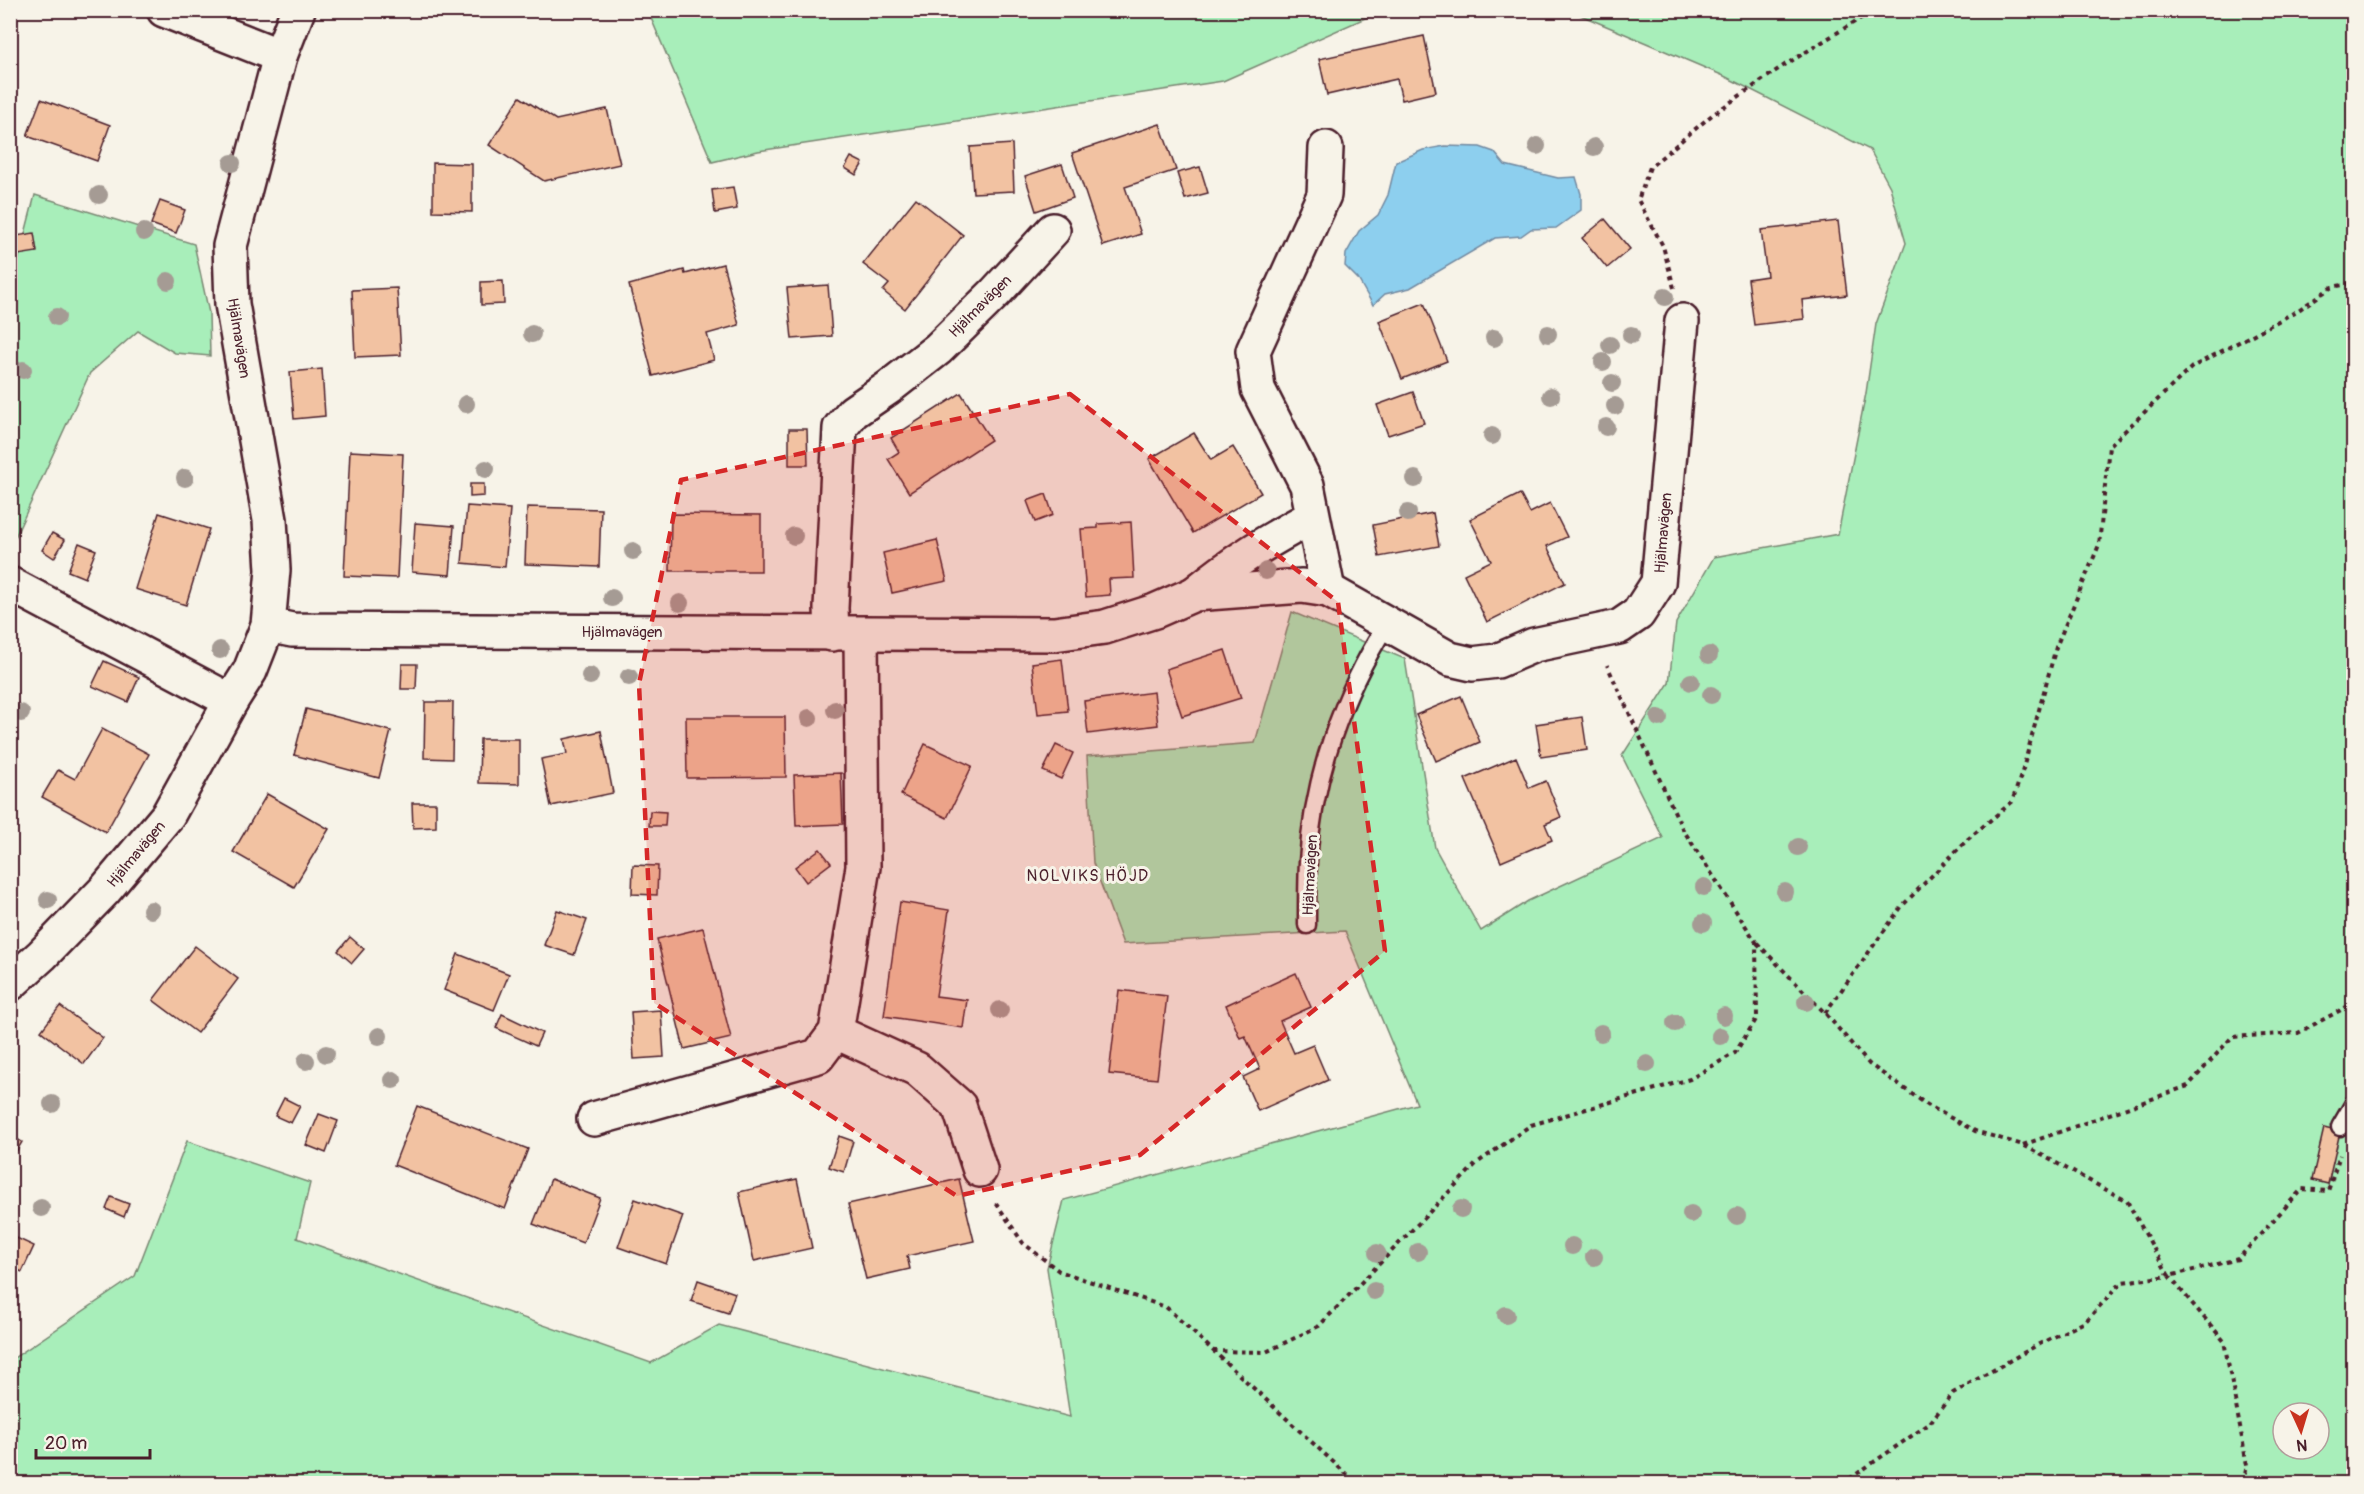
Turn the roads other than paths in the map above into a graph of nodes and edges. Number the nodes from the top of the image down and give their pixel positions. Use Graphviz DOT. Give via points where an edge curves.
graph roads {
  1 [pos="164,10"];
  2 [pos="298,10"];
  3 [pos="280,56"];
  4 [pos="1326,148"];
  5 [pos="1053,230"];
  6 [pos="1682,321"];
  7 [pos="1312,517"];
  8 [pos="10,584"];
  9 [pos="1328,590"];
  10 [pos="1194,594"];
  11 [pos="1387,624"];
  12 [pos="268,625"];
  13 [pos="846,634"];
  14 [pos="231,701"];
  15 [pos="1307,925"];
  16 [pos="10,984"];
  17 [pos="836,1032"];
  18 [pos="2354,1104"];
  19 [pos="594,1119"];
  20 [pos="2340,1127"];
  21 [pos="980,1170"];
  1 -- 3 [label="street"];
  2 -- 3 [label="street, Hjälmavägen"];
  3 -- 12 [label="street, Hjälmavägen" via="230,246 232,304 270,520 273,570"];
  4 -- 7 [label="street" via="1324,195 1253,351 1258,389 1307,485"];
  5 -- 13 [label="street, Hjälmavägen" via="938,349 853,412 840,428 831,608"];
  6 -- 11 [label="street, Hjälmavägen" via="1658,583 1638,614 1619,627 1534,645 1497,661 1472,664 1450,659"];
  7 -- 9 [label="street"];
  7 -- 10 [label="street, Hjälmavägen" via="1257,547"];
  8 -- 14 [label="street"];
  9 -- 10 [label="street, Hjälmavägen" via="1302,586"];
  9 -- 11 [label="street, Hjälmavägen"];
  10 -- 13 [label="street, Hjälmavägen" via="1104,627 1054,634"];
  11 -- 15 [label="lane, Hjälmavägen" via="1365,658 1327,752 1308,859"];
  12 -- 13 [label="street, Hjälmavägen" via="292,630"];
  12 -- 14 [label="street, Hjälmavägen" via="250,671"];
  13 -- 17 [label="street, Hjälmavägen" via="863,867"];
  14 -- 16 [label="street, Hjälmavägen" via="168,815 105,890"];
  17 -- 19 [label="street, Hjälmavägen" via="818,1056"];
  17 -- 21 [label="street" via="917,1070 959,1106"];
  18 -- 20 [label="lane"];
}
